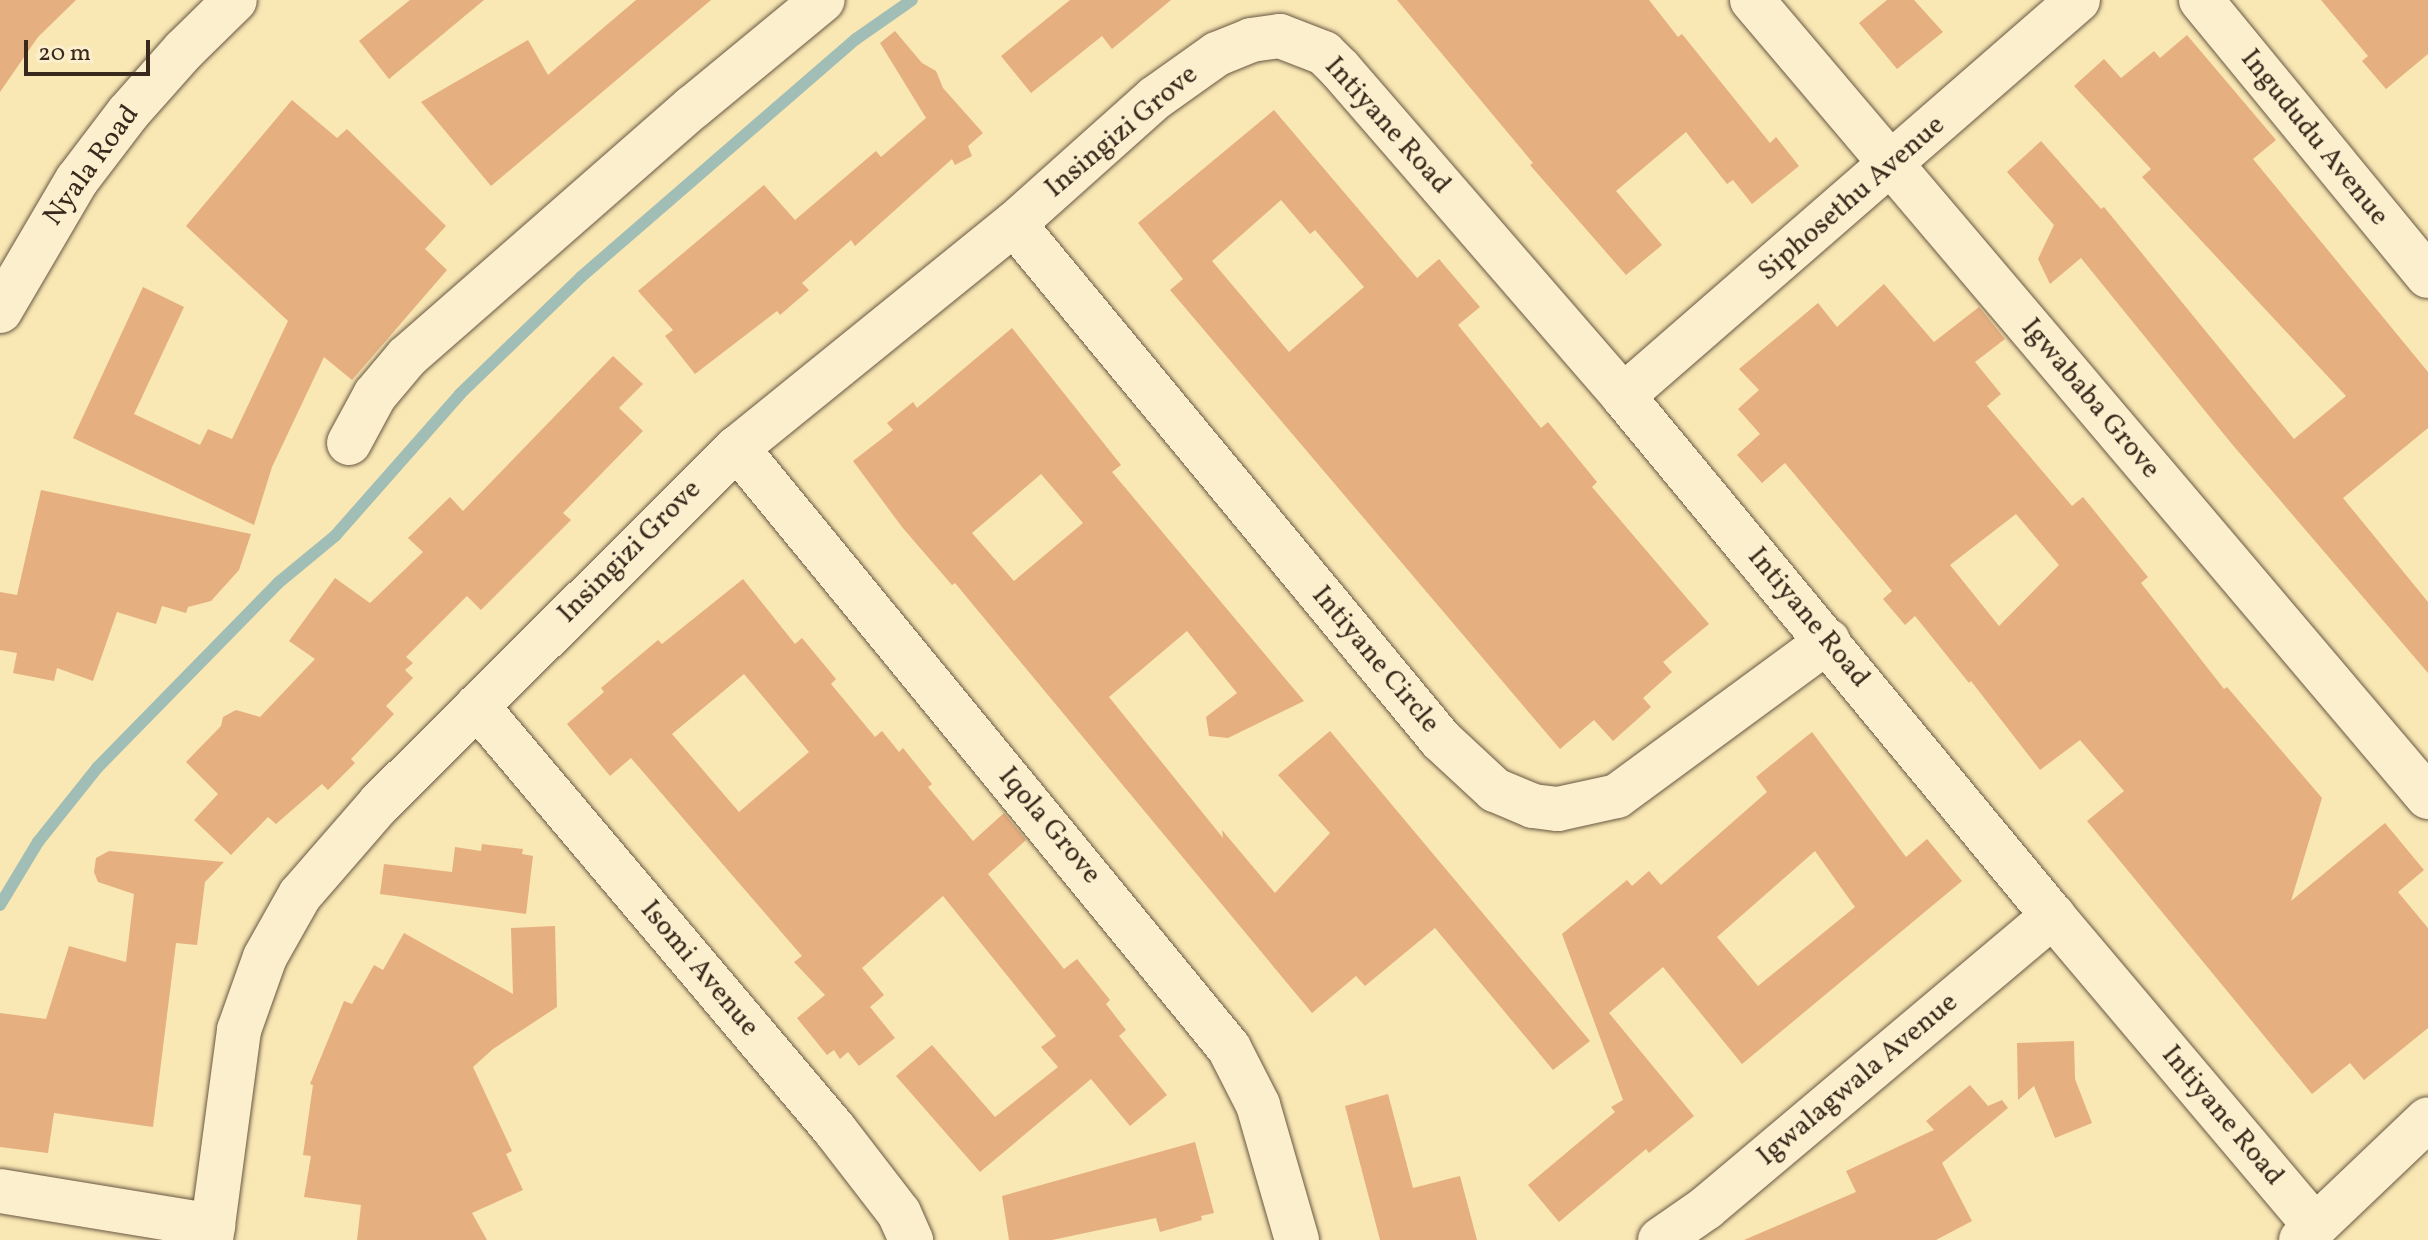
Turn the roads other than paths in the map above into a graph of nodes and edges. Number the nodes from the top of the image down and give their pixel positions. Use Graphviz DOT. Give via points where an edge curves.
graph roads {
  1 [pos="235,0"];
  2 [pos="823,0"];
  3 [pos="1752,0"];
  4 [pos="2078,0"];
  5 [pos="2201,0"];
  6 [pos="1280,36"];
  7 [pos="1892,165"];
  8 [pos="1014,224"];
  9 [pos="2422,257"];
  10 [pos="0,311"];
  11 [pos="1623,396"];
  12 [pos="349,443"];
  13 [pos="737,448"];
  14 [pos="1828,641"];
  15 [pos="477,706"];
  16 [pos="2428,797"];
  17 [pos="2053,916"];
  18 [pos="2428,1119"];
  19 [pos="0,1191"];
  20 [pos="212,1233"];
  21 [pos="2308,1233"];
  22 [pos="911,1240"];
  23 [pos="1297,1240"];
  24 [pos="1660,1240"];
  1 -- 10 [label="street, Nyala Road" via="111,135 47,228"];
  2 -- 12 [label="street" via="407,357 375,395"];
  3 -- 7 [label="street, Igwababa Grove"];
  4 -- 7 [label="street, Siphosethu Avenue"];
  5 -- 9 [label="street, Ingududu Avenue"];
  6 -- 8 [label="street, Insingizi Grove" via="1251,40 1217,54 1167,89"];
  6 -- 11 [label="street, Intiyane Road" via="1324,53 1340,69"];
  7 -- 11 [label="street, Siphosethu Avenue"];
  7 -- 16 [label="street, Igwababa Grove"];
  8 -- 13 [label="street, Insingizi Grove"];
  8 -- 14 [label="street, Intiyane Circle" via="1441,740 1495,790 1533,806 1558,809 1617,796"];
  11 -- 14 [label="street, Intiyane Road"];
  13 -- 15 [label="street, Insingizi Grove"];
  13 -- 23 [label="street, Iqola Grove" via="1229,1048 1258,1105"];
  14 -- 17 [label="street, Intiyane Road"];
  15 -- 20 [label="street, Insingizi Grove" via="380,803 300,895 265,957 239,1030"];
  15 -- 22 [label="street, Isomi Avenue" via="835,1130 899,1213"];
  17 -- 21 [label="street, Intiyane Road"];
  17 -- 24 [label="street, Igwalagwala Avenue" via="1706,1208"];
  18 -- 21 [label="street"];
  19 -- 20 [label="street"];
}
